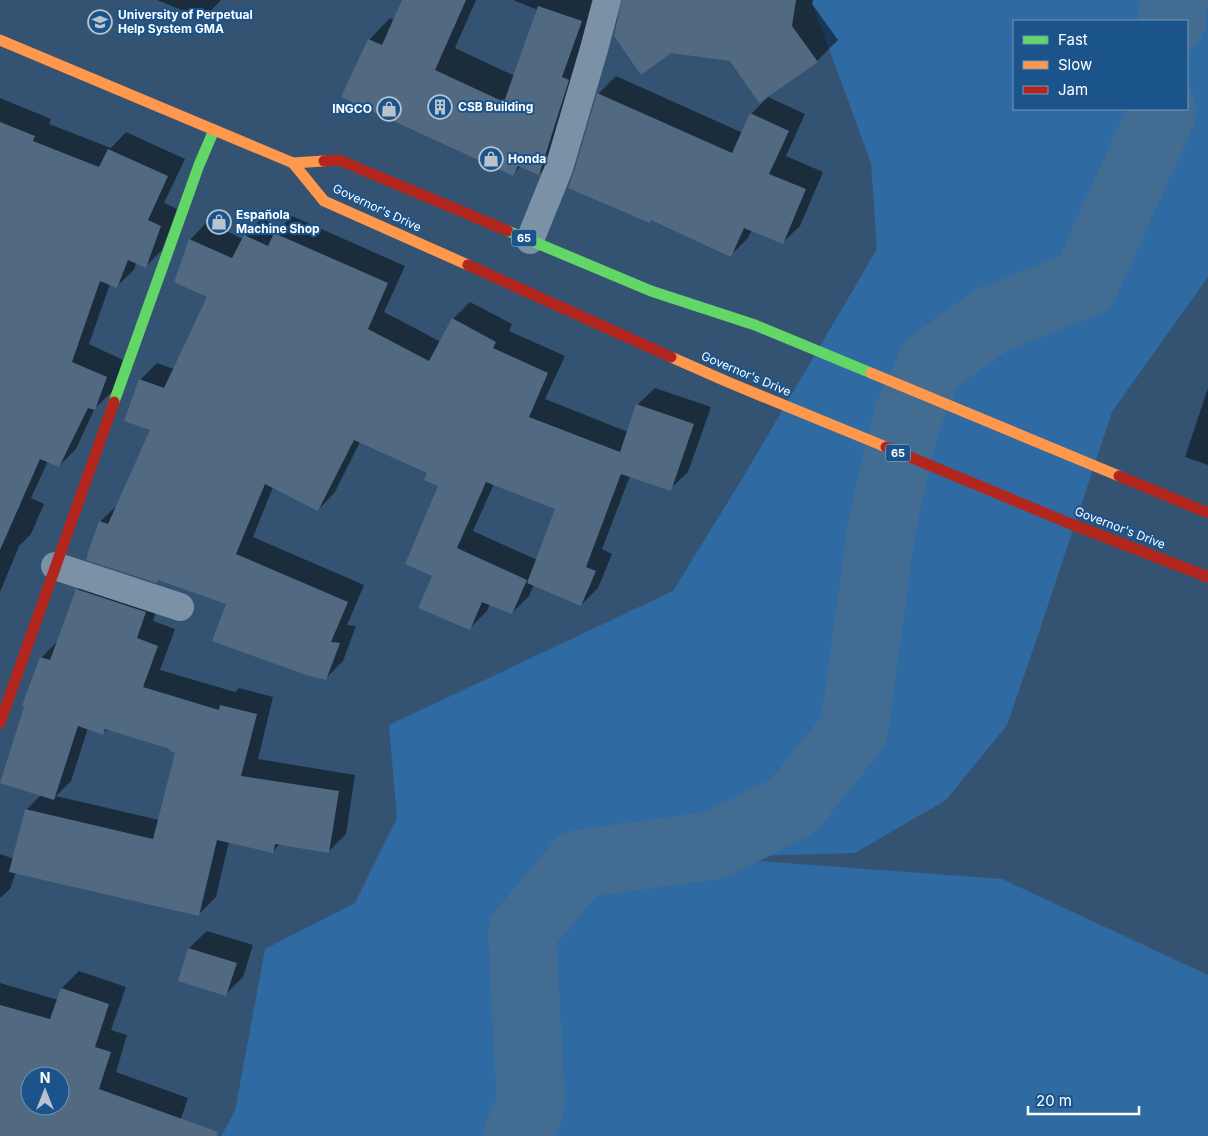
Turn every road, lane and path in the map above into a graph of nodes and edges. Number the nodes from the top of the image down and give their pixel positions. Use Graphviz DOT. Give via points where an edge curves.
graph roads {
  1 [pos="607,0"];
  2 [pos="0,40"];
  3 [pos="214,130"];
  4 [pos="292,163"];
  5 [pos="530,240"];
  6 [pos="1208,513"];
  7 [pos="55,566"];
  8 [pos="1208,576"];
  9 [pos="180,607"];
  10 [pos="2,711"];
  1 -- 5 [label="street" via="559,168"];
  2 -- 3 [label="main road, Governor's Drive / 65"];
  3 -- 4 [label="main road, Governor's Drive / 65"];
  3 -- 7 [label="main road"];
  4 -- 5 [label="main road, Governor's Drive / 65" via="340,160"];
  4 -- 8 [label="main road, Governor's Drive / 65" via="324,200 730,383 1066,522"];
  5 -- 6 [label="main road, Governor's Drive / 65" via="651,291 755,325"];
  7 -- 9 [label="street"];
  7 -- 10 [label="main road"];
}
